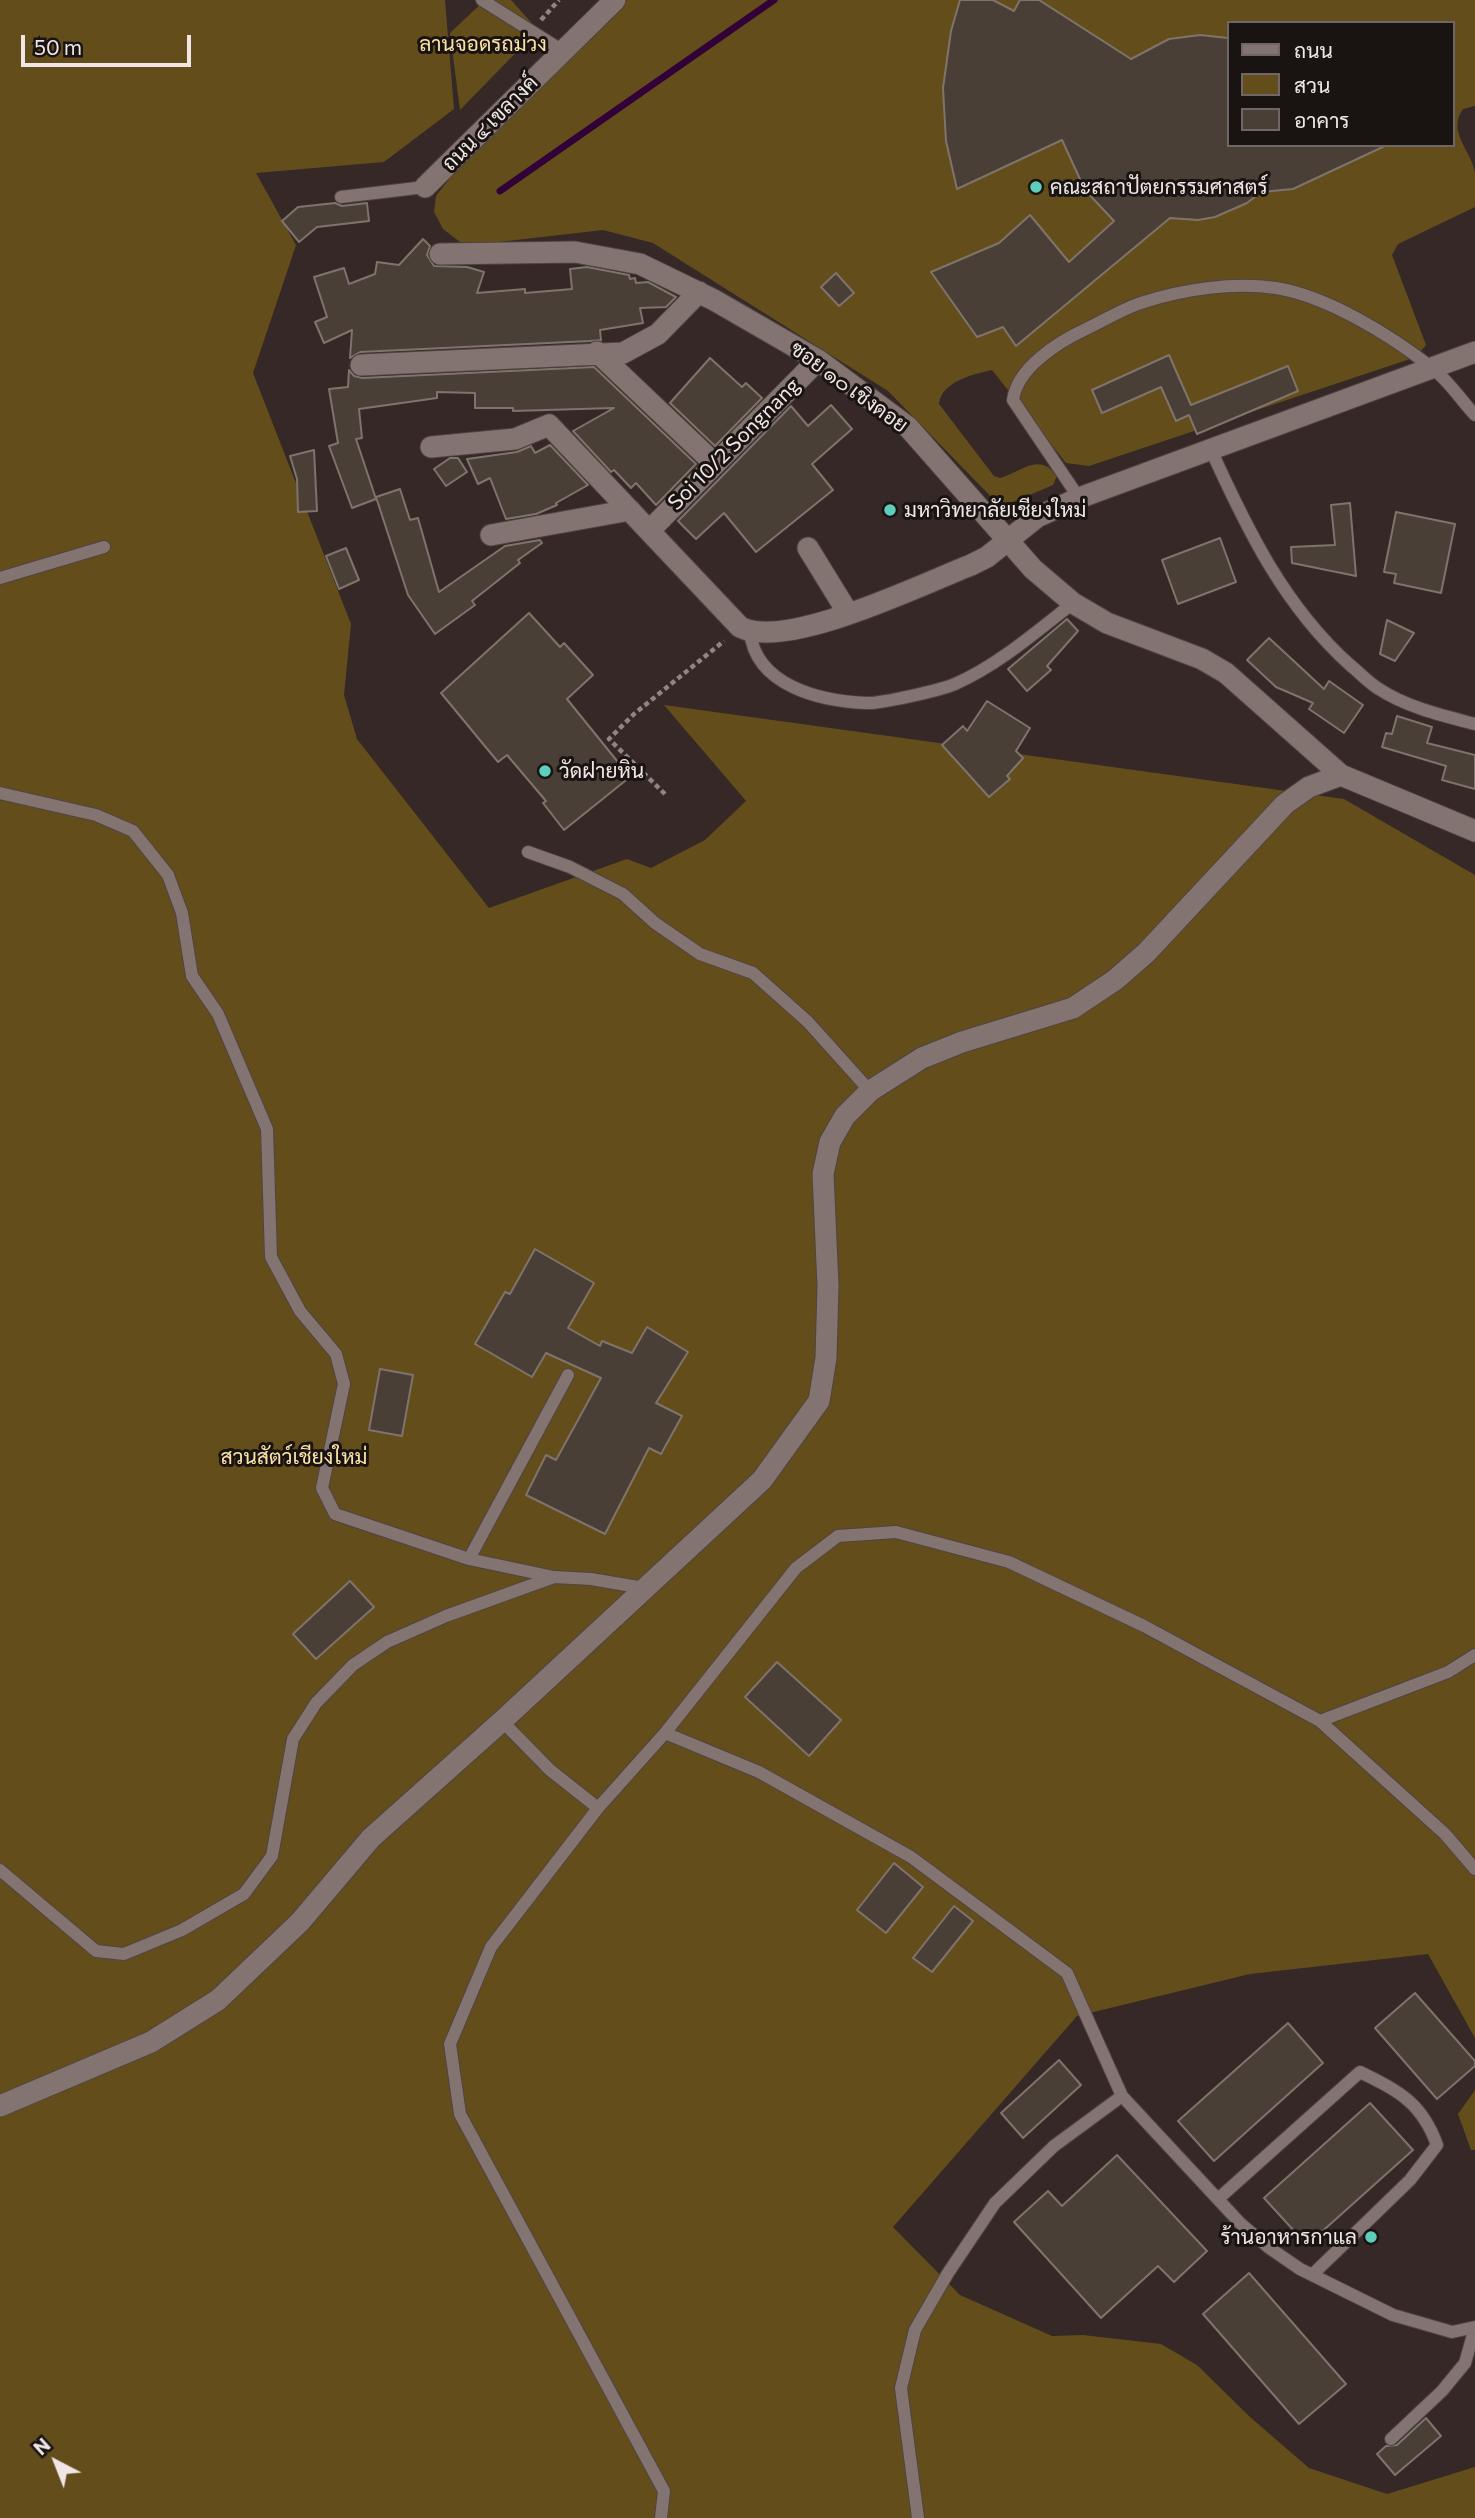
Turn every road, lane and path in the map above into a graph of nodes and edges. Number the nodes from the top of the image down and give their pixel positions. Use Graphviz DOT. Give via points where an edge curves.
graph roads {
  1 [pos="482,0"];
  2 [pos="559,0"];
  3 [pos="615,0"];
  4 [pos="532,31"];
  5 [pos="563,51"];
  6 [pos="425,187"];
  7 [pos="341,197"];
  8 [pos="440,254"];
  9 [pos="699,292"];
  10 [pos="597,352"];
  11 [pos="1475,352"];
  12 [pos="818,360"];
  13 [pos="361,365"];
  14 [pos="1433,368"];
  15 [pos="1475,415"];
  16 [pos="431,447"];
  17 [pos="1211,450"];
  18 [pos="715,464"];
  19 [pos="1079,498"];
  20 [pos="630,510"];
  21 [pos="650,529"];
  22 [pos="491,535"];
  23 [pos="1008,540"];
  24 [pos="104,547"];
  25 [pos="808,548"];
  26 [pos="0,578"];
  27 [pos="1073,603"];
  28 [pos="848,613"];
  29 [pos="745,630"];
  30 [pos="1475,724"];
  31 [pos="1341,775"];
  32 [pos="0,793"];
  33 [pos="665,794"];
  34 [pos="1475,831"];
  35 [pos="528,852"];
  36 [pos="870,1091"];
  37 [pos="568,1375"];
  38 [pos="469,1559"];
  39 [pos="554,1577"];
  40 [pos="644,1588"];
  41 [pos="1475,1656"];
  42 [pos="502,1721"];
  43 [pos="1320,1721"];
  44 [pos="665,1733"];
  45 [pos="598,1808"];
  46 [pos="1475,1869"];
  47 [pos="0,1870"];
  48 [pos="1122,2096"];
  49 [pos="0,2106"];
  50 [pos="1218,2199"];
  51 [pos="1312,2275"];
  52 [pos="1475,2328"];
  53 [pos="1391,2439"];
  54 [pos="661,2518"];
  55 [pos="918,2518"];
  1 -- 4 [label="lane"];
  2 -- 4 [label="path"];
  3 -- 5 [label="street, ถนน ๔ เขลางค์"];
  4 -- 5 [label="lane"];
  5 -- 6 [label="street, ถนน ๔ เขลางค์"];
  6 -- 7 [label="lane"];
  8 -- 9 [label="street, ซอย ๑๐ เชิงดอย" via="575,252 640,264"];
  9 -- 10 [label="street" via="642,345 623,353"];
  9 -- 12 [label="street, ซอย ๑๐ เชิงดอย"];
  10 -- 13 [label="street"];
  10 -- 18 [label="street"];
  11 -- 14 [label="street"];
  12 -- 18 [label="street, Soi 10/2 Songnang"];
  12 -- 23 [label="street, ซอย ๑๐ เชิงดอย" via="908,427"];
  14 -- 15 [label="lane"];
  14 -- 17 [label="street"];
  14 -- 19 [label="lane" via="1372,328 1314,299 1276,288 1228,286 1141,303 1075,334 1025,371 1014,390 1013,400"];
  16 -- 20 [label="street" via="515,439 549,425"];
  17 -- 19 [label="street"];
  17 -- 30 [label="lane" via="1277,581 1321,639 1379,690"];
  18 -- 21 [label="street, Soi 10/2 Songnang"];
  19 -- 23 [label="street" via="1037,517"];
  20 -- 21 [label="street"];
  20 -- 22 [label="street"];
  21 -- 29 [label="street"];
  23 -- 27 [label="street, ซอย ๑๐ เชิงดอย"];
  23 -- 28 [label="street" via="971,565"];
  24 -- 26 [label="lane"];
  25 -- 28 [label="street"];
  27 -- 29 [label="lane" via="1004,656 953,685 868,704 802,691 780,681 752,651"];
  27 -- 31 [label="street, ซอย ๑๐ เชิงดอย" via="1107,623 1202,659 1226,673"];
  28 -- 29 [label="street" via="801,630 769,634"];
  29 -- 33 [label="path" via="634,714 609,739"];
  31 -- 34 [label="street, ซอย ๑๐ เชิงดอย"];
  31 -- 36 [label="street" via="1309,787 1285,804 1146,953 1115,980 1073,1008 962,1041 922,1058"];
  32 -- 38 [label="lane" via="96,815 133,831 168,875 182,914 192,976 218,1014 267,1129 271,1257 300,1311 336,1354 344,1384 322,1488 335,1514"];
  35 -- 36 [label="lane" via="623,894 700,954 753,973 808,1021"];
  36 -- 40 [label="street" via="845,1116 830,1142 823,1174 828,1298 819,1401 762,1480"];
  37 -- 38 [label="lane"];
  38 -- 39 [label="lane"];
  39 -- 40 [label="lane"];
  39 -- 47 [label="lane" via="446,1616 387,1642 353,1665 316,1703 293,1739 272,1856 244,1894 182,1930 124,1954 96,1951"];
  40 -- 42 [label="street"];
  41 -- 43 [label="lane" via="1448,1672"];
  42 -- 45 [label="lane" via="550,1770"];
  42 -- 49 [label="street" via="371,1838 300,1922 218,2000 151,2042"];
  43 -- 44 [label="lane" via="1144,1626 1009,1562 896,1532 838,1536 796,1568"];
  43 -- 46 [label="lane" via="1445,1834"];
  44 -- 45 [label="lane"];
  44 -- 48 [label="lane" via="759,1772 911,1857 1067,1973"];
  45 -- 54 [label="lane" via="491,1947 450,2044 460,2114 664,2491"];
  48 -- 50 [label="lane"];
  48 -- 55 [label="lane" via="1054,2146 995,2203 915,2330 901,2388"];
  50 -- 51 [label="lane" via="1268,2247"];
  50 -- 51 [label="lane" via="1360,2072 1396,2089 1428,2120 1437,2145 1410,2180"];
  51 -- 52 [label="lane" via="1393,2315 1452,2332"];
  52 -- 53 [label="lane" via="1465,2363"];
}
